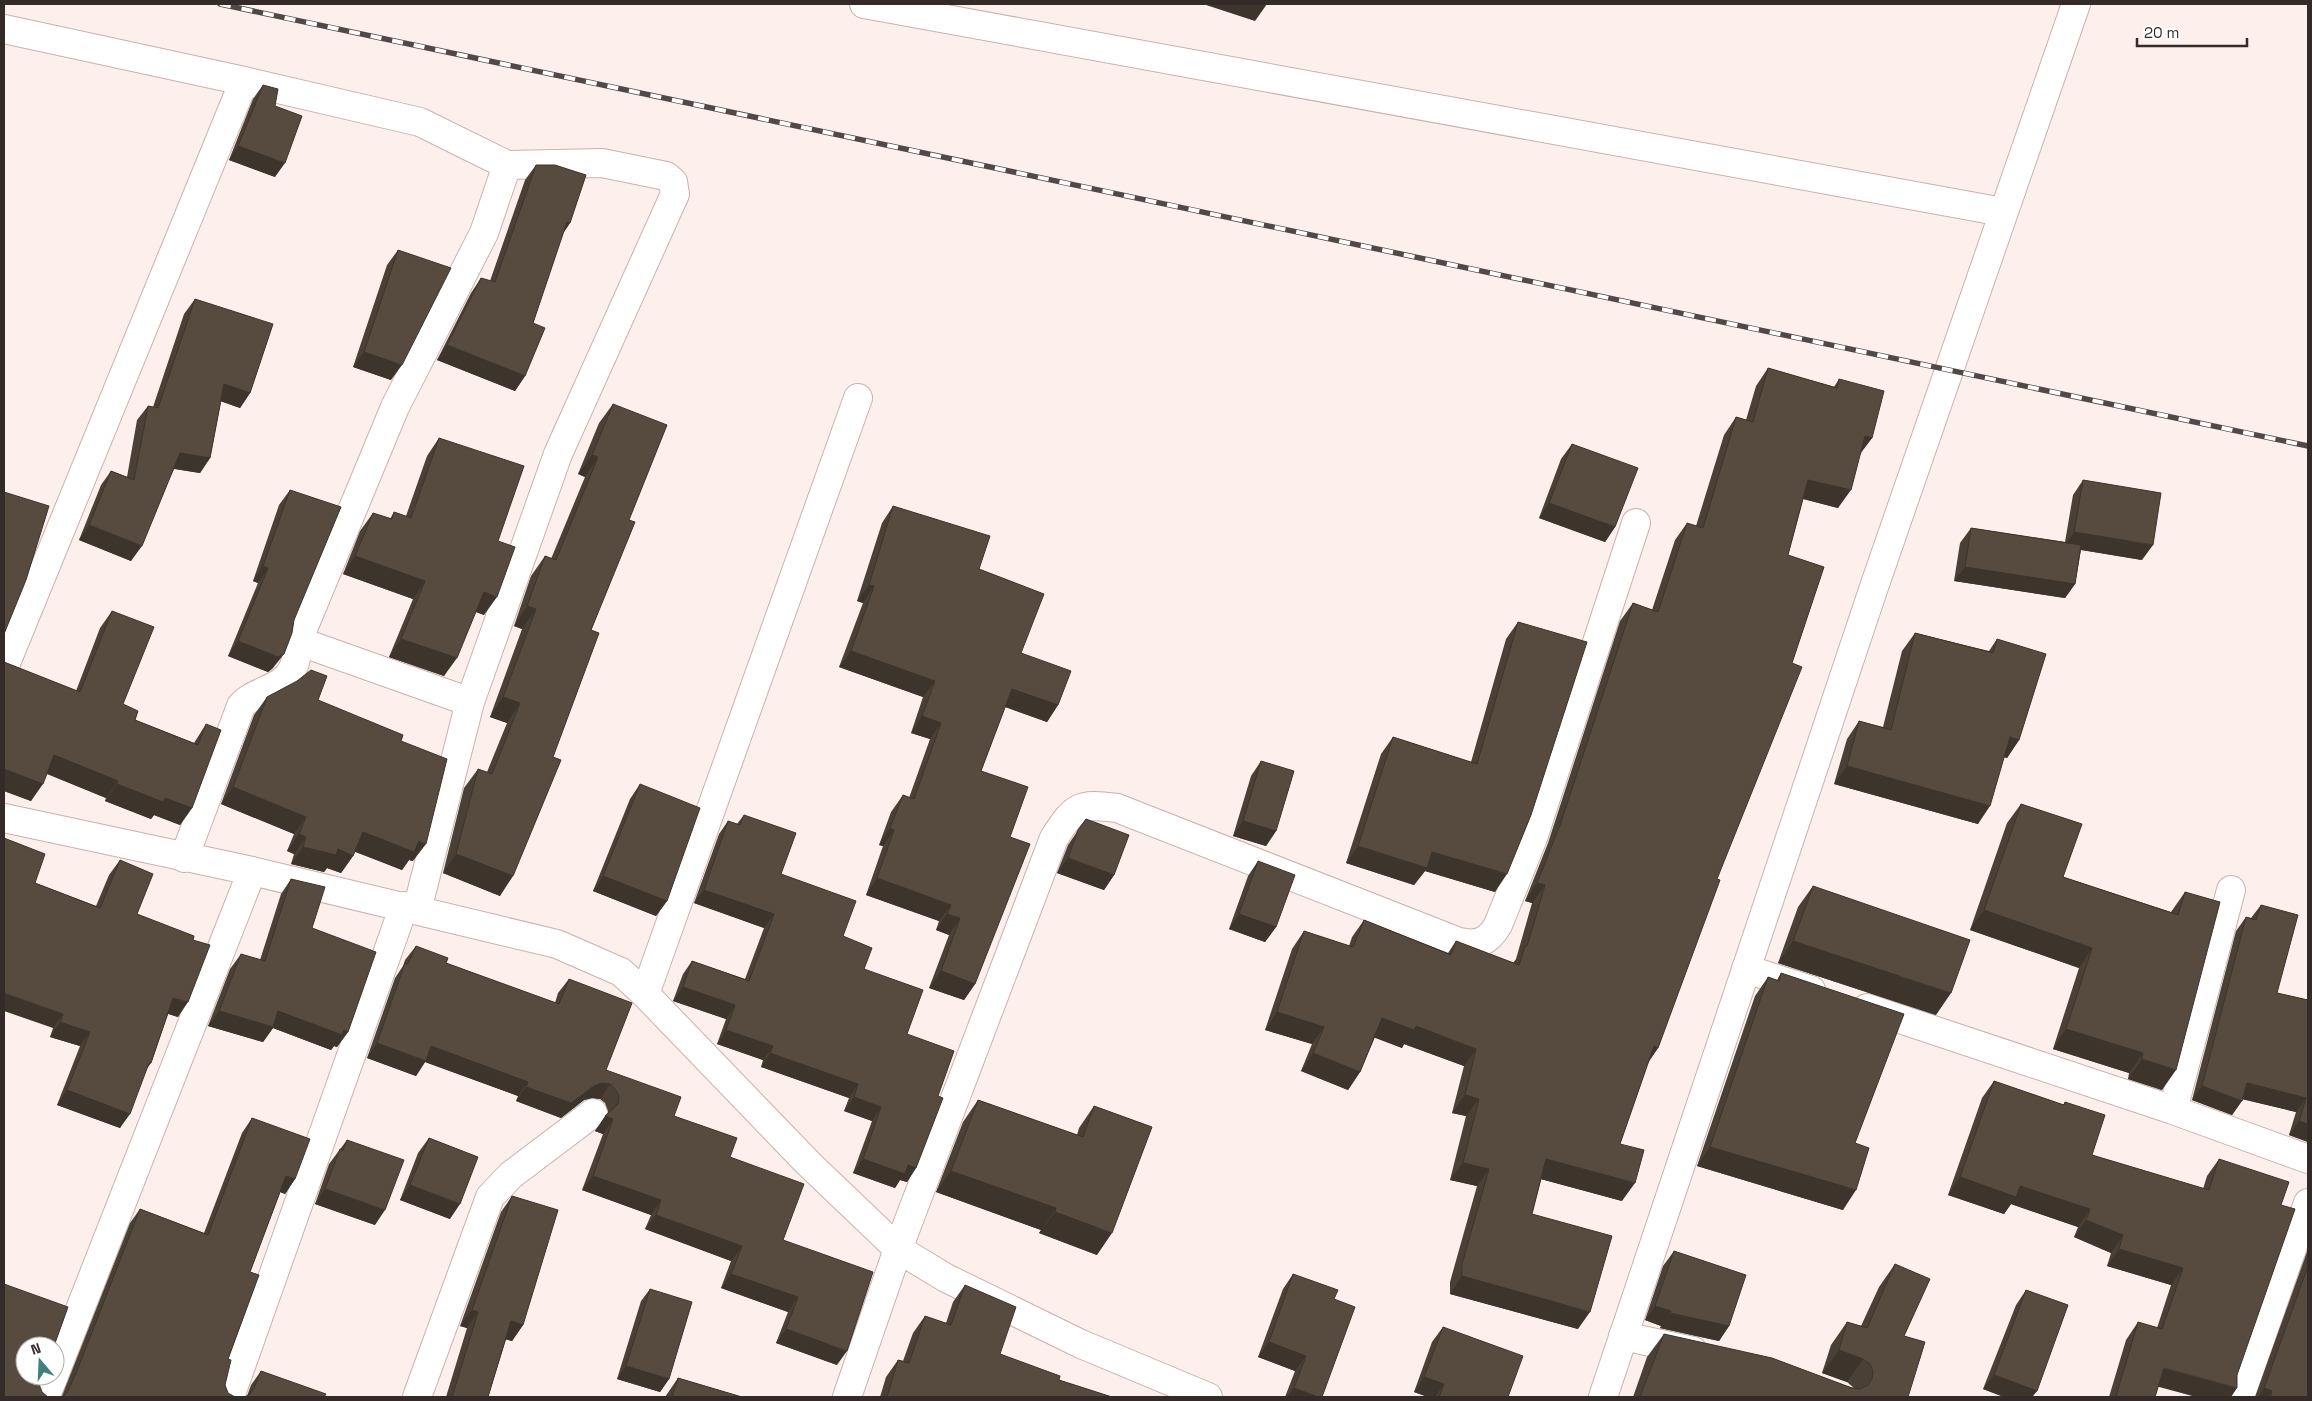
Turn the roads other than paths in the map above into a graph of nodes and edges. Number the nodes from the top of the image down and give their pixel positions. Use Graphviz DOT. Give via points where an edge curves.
graph roads {
  1 [pos="864,4"];
  2 [pos="2076,4"];
  3 [pos="4,29"];
  4 [pos="244,81"];
  5 [pos="507,165"];
  6 [pos="2003,212"];
  7 [pos="858,398"];
  8 [pos="1636,523"];
  9 [pos="298,641"];
  10 [pos="4,668"];
  11 [pos="470,702"];
  12 [pos="4,818"];
  13 [pos="184,858"];
  14 [pos="252,871"];
  15 [pos="2231,890"];
  16 [pos="411,908"];
  17 [pos="1746,969"];
  18 [pos="645,994"];
  19 [pos="2173,1110"];
  20 [pos="593,1113"];
  21 [pos="2308,1159"];
  22 [pos="2308,1203"];
  23 [pos="898,1249"];
  24 [pos="1623,1336"];
  25 [pos="65,1346"];
  26 [pos="1721,1357"];
  27 [pos="230,1397"];
  28 [pos="417,1397"];
  29 [pos="847,1397"];
  30 [pos="1208,1397"];
  31 [pos="1603,1397"];
  32 [pos="2240,1397"];
  1 -- 6 [label="street"];
  2 -- 6 [label="street"];
  3 -- 4 [label="street"];
  4 -- 5 [label="street" via="420,122"];
  4 -- 10 [label="street"];
  5 -- 9 [label="street" via="484,232 395,407"];
  5 -- 11 [label="street" via="602,163 666,176 673,182 675,194 558,454"];
  6 -- 17 [label="street"];
  7 -- 18 [label="street"];
  8 -- 23 [label="street" via="1533,838 1492,936 1474,945 1459,942 1117,808 1091,804 1070,814 1054,838"];
  9 -- 11 [label="street"];
  9 -- 13 [label="street" via="294,667 289,676 247,699 241,706"];
  11 -- 16 [label="street"];
  12 -- 13 [label="street"];
  13 -- 14 [label="street"];
  14 -- 16 [label="street"];
  14 -- 25 [label="street"];
  15 -- 19 [label="street"];
  16 -- 18 [label="street" via="558,944 621,972"];
  16 -- 27 [label="street"];
  17 -- 19 [label="street"];
  17 -- 24 [label="street"];
  18 -- 23 [label="street" via="808,1163"];
  19 -- 21 [label="street"];
  20 -- 28 [label="street" via="511,1174 490,1197"];
  22 -- 32 [label="street"];
  23 -- 29 [label="street"];
  23 -- 30 [label="street" via="946,1278 1081,1344"];
  24 -- 26 [label="street"];
  24 -- 31 [label="street"];
}
